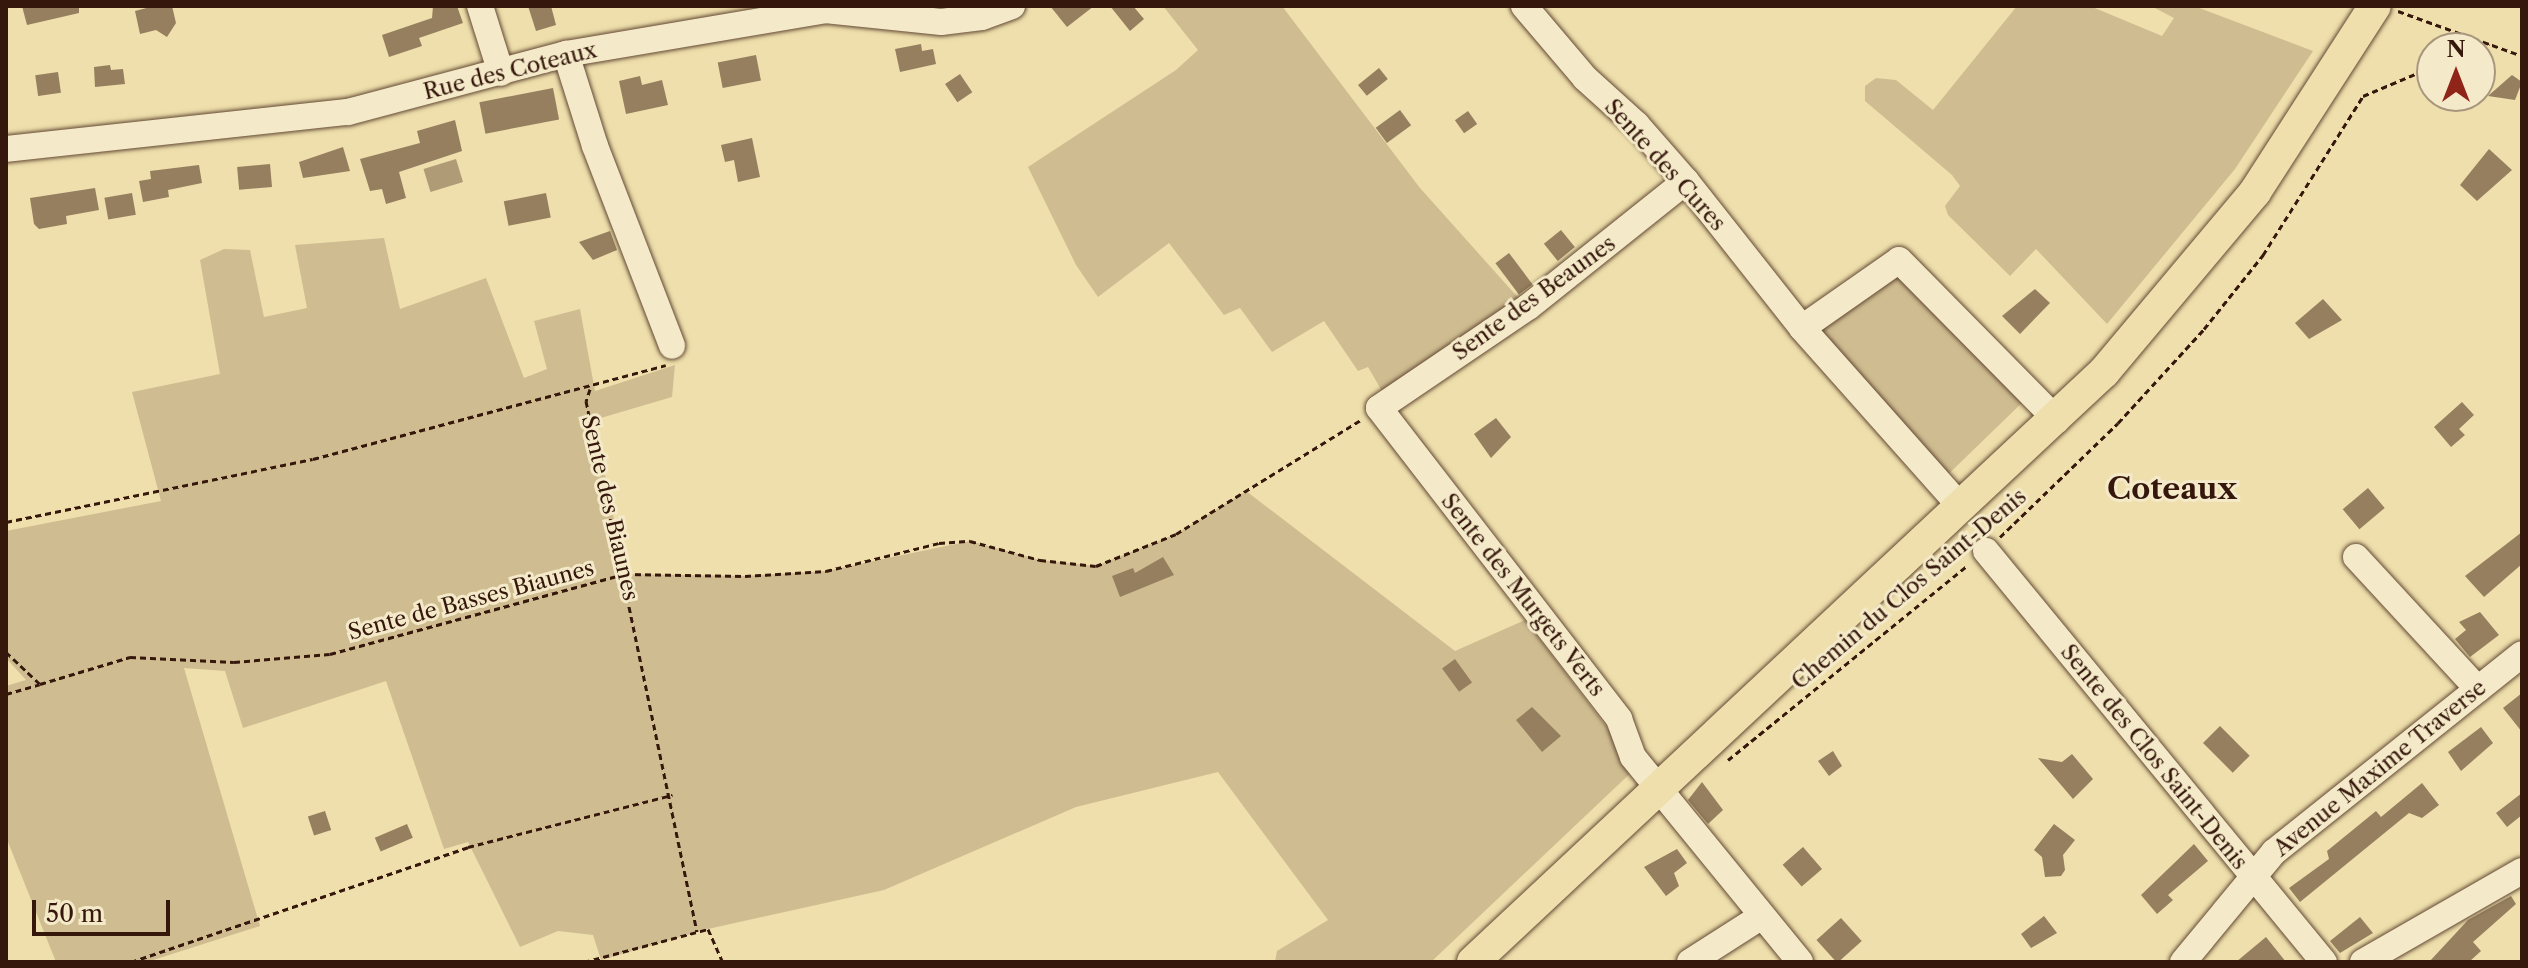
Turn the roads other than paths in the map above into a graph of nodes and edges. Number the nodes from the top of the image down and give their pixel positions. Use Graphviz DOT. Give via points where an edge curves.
graph roads {
  1 [pos="480,6"];
  2 [pos="1012,6"];
  3 [pos="1524,6"];
  4 [pos="824,8"];
  5 [pos="2385,8"];
  6 [pos="566,54"];
  7 [pos="501,73"];
  8 [pos="6,149"];
  9 [pos="1686,181"];
  10 [pos="1802,328"];
  11 [pos="672,346"];
  12 [pos="1379,408"];
  13 [pos="2057,420"];
  14 [pos="1961,507"];
  15 [pos="1986,551"];
  16 [pos="2356,557"];
  17 [pos="2522,654"];
  18 [pos="2478,689"];
  19 [pos="1659,786"];
  20 [pos="2522,871"];
  21 [pos="2251,875"];
  22 [pos="1762,916"];
  23 [pos="1473,962"];
  24 [pos="1690,962"];
  25 [pos="1800,962"];
  26 [pos="2183,962"];
  27 [pos="2324,962"];
  28 [pos="2363,962"];
  1 -- 7 [label="street"];
  2 -- 4 [label="street, Rue des Coteaux" via="982,17 941,22"];
  3 -- 9 [label="street, Sente des Cures" via="1585,78 1637,125"];
  4 -- 6 [label="street, Rue des Coteaux"];
  5 -- 13 [label="main road" via="2255,192 2167,302"];
  6 -- 7 [label="street, Rue des Coteaux"];
  6 -- 11 [label="street" via="595,146"];
  7 -- 8 [label="street, Rue des Coteaux" via="348,112"];
  9 -- 10 [label="street, Sente des Cures"];
  9 -- 12 [label="street, Sente des Beaunes" via="1528,307"];
  10 -- 13 [label="street" via="1899,260"];
  10 -- 14 [label="street, Sente des Cures"];
  12 -- 19 [label="street, Sente des Murgets Verts" via="1619,719 1633,757"];
  13 -- 14 [label="main road"];
  14 -- 19 [label="main road"];
  15 -- 21 [label="street, Sente des Clos Saint-Denis"];
  16 -- 18 [label="street"];
  17 -- 18 [label="street, Avenue Maxime Traverse"];
  18 -- 21 [label="street, Avenue Maxime Traverse"];
  19 -- 22 [label="street, Sente des Murgets Verts"];
  19 -- 23 [label="main road"];
  20 -- 28 [label="street"];
  21 -- 26 [label="street, Avenue Maxime Traverse"];
  21 -- 27 [label="street, Sente des Clos Saint-Denis"];
  22 -- 24 [label="street"];
  22 -- 25 [label="street, Sente des Murgets Verts"];
}
